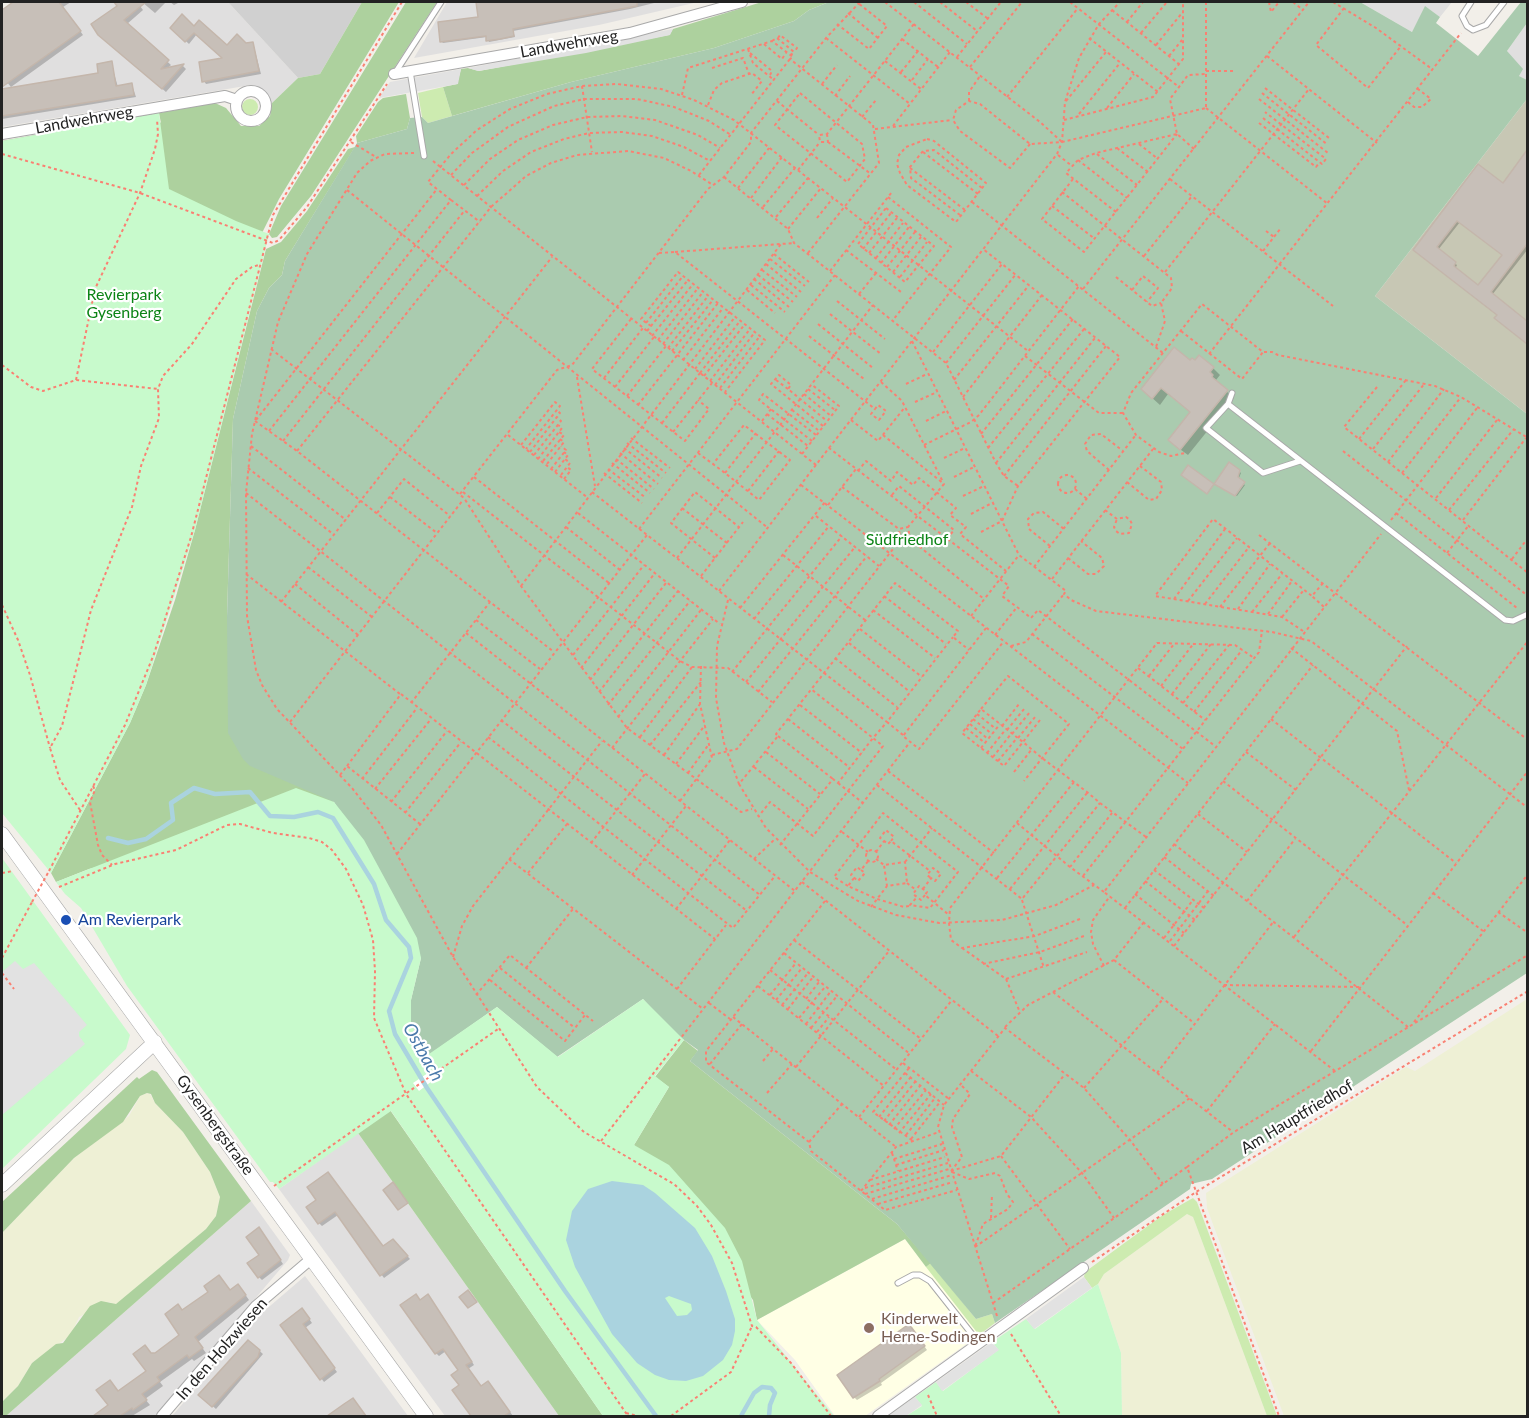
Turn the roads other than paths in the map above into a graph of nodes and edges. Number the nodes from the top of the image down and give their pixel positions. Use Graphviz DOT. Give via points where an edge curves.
graph roads {
  1 [pos="441,2"];
  2 [pos="742,2"];
  3 [pos="1471,2"];
  4 [pos="1504,2"];
  5 [pos="410,71"];
  6 [pos="394,74"];
  7 [pos="237,100"];
  8 [pos="2,134"];
  9 [pos="424,156"];
  10 [pos="1232,393"];
  11 [pos="1228,404"];
  12 [pos="1300,461"];
  13 [pos="1527,615"];
  14 [pos="2,834"];
  15 [pos="155,1042"];
  16 [pos="2,1185"];
  17 [pos="311,1259"];
  18 [pos="1083,1268"];
  19 [pos="898,1282"];
  20 [pos="979,1343"];
  21 [pos="162,1416"];
  22 [pos="426,1416"];
  23 [pos="878,1416"];
  1 -- 6 [label="lane"];
  2 -- 5 [label="street, Landwehrweg" via="630,33"];
  3 -- 4 [label="lane" via="1462,16 1473,30 1480,29"];
  5 -- 6 [label="street, Landwehrweg"];
  5 -- 9 [label="lane"];
  7 -- 8 [label="street, Landwehrweg" via="225,96"];
  10 -- 11 [label="lane"];
  11 -- 12 [label="lane"];
  11 -- 12 [label="lane" via="1206,428 1263,473"];
  12 -- 13 [label="lane" via="1505,620"];
  14 -- 15 [label="street, Gysenbergstraße"];
  15 -- 16 [label="street"];
  15 -- 17 [label="street, Gysenbergstraße"];
  17 -- 21 [label="street, In den Holzwiesen" via="256,1306"];
  17 -- 22 [label="street, Gysenbergstraße"];
  18 -- 20 [label="street"];
  19 -- 20 [label="lane" via="913,1275 924,1277"];
  20 -- 23 [label="street"];
}
